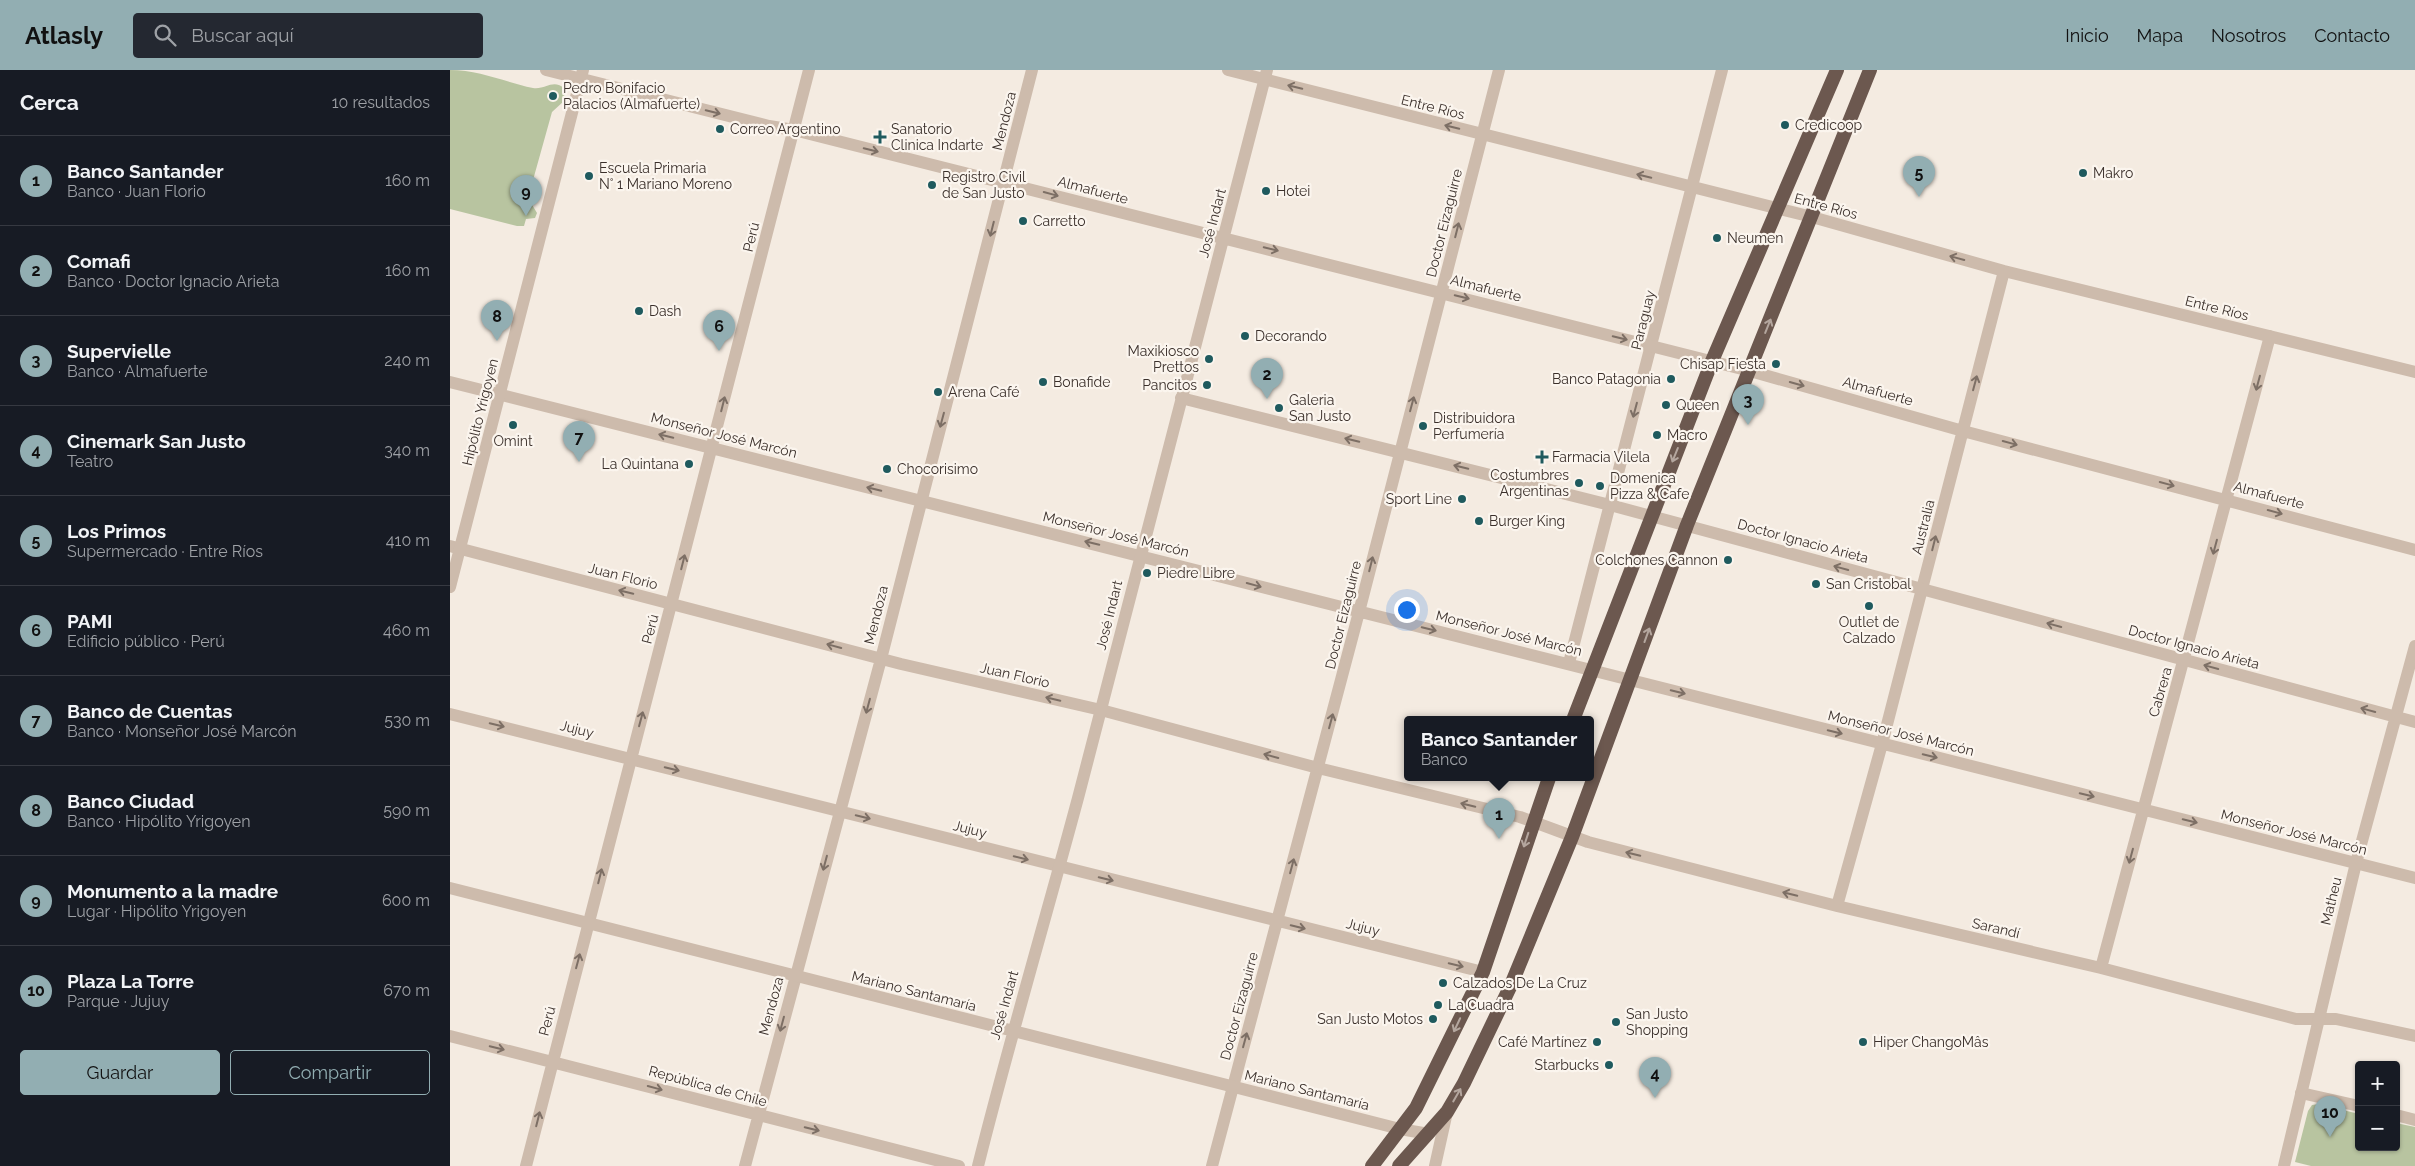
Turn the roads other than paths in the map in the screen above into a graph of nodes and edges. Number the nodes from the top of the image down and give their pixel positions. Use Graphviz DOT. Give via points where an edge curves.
graph roads {
  1 [pos="546,70"];
  2 [pos="809,70"];
  3 [pos="1032,70"];
  4 [pos="1228,70"];
  5 [pos="1499,70"];
  6 [pos="1722,70"];
  7 [pos="1837,70"];
  8 [pos="1867,71"];
  9 [pos="582,74"];
  10 [pos="1266,74"];
  11 [pos="794,130"];
  12 [pos="1482,135"];
  13 [pos="1004,182"];
  14 [pos="1691,187"];
  15 [pos="1776,208"];
  16 [pos="1812,217"];
  17 [pos="1224,238"];
  18 [pos="2004,270"];
  19 [pos="1441,292"];
  20 [pos="2270,336"];
  21 [pos="1652,346"];
  22 [pos="1712,361"];
  23 [pos="1750,371"];
  24 [pos="2415,372"];
  25 [pos="450,382"];
  26 [pos="500,394"];
  27 [pos="1181,398"];
  28 [pos="1963,431"];
  29 [pos="712,448"];
  30 [pos="1399,451"];
  31 [pos="2228,500"];
  32 [pos="921,502"];
  33 [pos="1610,505"];
  34 [pos="1650,516"];
  35 [pos="1688,525"];
  36 [pos="455,548"];
  37 [pos="2415,550"];
  38 [pos="1139,555"];
  39 [pos="450,587"];
  40 [pos="1922,590"];
  41 [pos="672,604"];
  42 [pos="1359,612"];
  43 [pos="2415,646"];
  44 [pos="881,659"];
  45 [pos="2185,660"];
  46 [pos="1569,663"];
  47 [pos="1594,670"];
  48 [pos="1630,680"];
  49 [pos="1101,710"];
  50 [pos="450,714"];
  51 [pos="1575,716"];
  52 [pos="2396,718"];
  53 [pos="2415,722"];
  54 [pos="1882,744"];
  55 [pos="630,758"];
  56 [pos="1318,768"];
  57 [pos="1594,777"];
  58 [pos="1548,781"];
  59 [pos="1593,781"];
  60 [pos="2143,809"];
  61 [pos="839,811"];
  62 [pos="1532,821"];
  63 [pos="1572,837"];
  64 [pos="2356,863"];
  65 [pos="1059,868"];
  66 [pos="2415,878"];
  67 [pos="450,888"];
  68 [pos="1837,906"];
  69 [pos="1276,921"];
  70 [pos="588,923"];
  71 [pos="2101,968"];
  72 [pos="1483,972"];
  73 [pos="795,977"];
  74 [pos="2318,1018"];
  75 [pos="1012,1032"];
  76 [pos="450,1036"];
  77 [pos="2415,1036"];
  78 [pos="552,1061"];
  79 [pos="1233,1087"];
  80 [pos="2301,1093"];
  81 [pos="2355,1105"];
  82 [pos="1447,1112"];
  83 [pos="757,1115"];
  84 [pos="2400,1116"];
  85 [pos="2415,1120"];
  86 [pos="1400,1129"];
  87 [pos="1429,1134"];
  88 [pos="526,1166"];
  89 [pos="745,1166"];
  90 [pos="959,1166"];
  91 [pos="978,1166"];
  92 [pos="1212,1166"];
  93 [pos="1372,1166"];
  94 [pos="1398,1166"];
  95 [pos="1436,1166"];
  96 [pos="2284,1166"];
  1 -- 9 [label="street, Almafuerte"];
  2 -- 11 [label="street, Perú"];
  3 -- 13 [label="street, Mendoza"];
  4 -- 10 [label="street, Entre Ríos"];
  5 -- 12 [label="street, Doctor Eizaguirre"];
  6 -- 14 [label="street, Paraguay"];
  7 -- 15 [label="highway"];
  8 -- 16 [label="highway"];
  9 -- 11 [label="street, Almafuerte, one-way" via="769,126"];
  9 -- 26 [label="street, Hipólito Yrigoyen"];
  12 -- 10 [label="street, Entre Ríos, one-way"];
  10 -- 17 [label="street, José Indart"];
  11 -- 13 [label="street, Almafuerte, one-way"];
  29 -- 11 [label="street, Perú, one-way"];
  14 -- 12 [label="street, Entre Ríos, one-way"];
  19 -- 12 [label="street, Doctor Eizaguirre, one-way"];
  13 -- 17 [label="street, Almafuerte, one-way"];
  13 -- 32 [label="street, Mendoza, one-way"];
  14 -- 15 [label="street, Entre Ríos"];
  14 -- 21 [label="street, Paraguay"];
  15 -- 16 [label="street, Entre Ríos"];
  15 -- 22 [label="highway"];
  18 -- 16 [label="street, Entre Ríos, one-way"];
  23 -- 16 [label="highway, one-way"];
  17 -- 19 [label="street, Almafuerte, one-way"];
  17 -- 27 [label="street, José Indart"];
  18 -- 20 [label="street, Entre Ríos"];
  28 -- 18 [label="street, Australia, one-way"];
  19 -- 21 [label="street, Almafuerte, one-way"];
  30 -- 19 [label="street, Doctor Eizaguirre, one-way"];
  20 -- 24 [label="street, Entre Ríos"];
  20 -- 31 [label="street, Cabrera, one-way"];
  21 -- 22 [label="street, Almafuerte"];
  21 -- 33 [label="street, Paraguay, one-way"];
  22 -- 23 [label="street, Almafuerte"];
  22 -- 34 [label="highway, one-way"];
  23 -- 28 [label="street, Almafuerte, one-way"];
  23 -- 35 [label="highway"];
  25 -- 26 [label="street, Monseñor José Marcón"];
  29 -- 26 [label="street, Monseñor José Marcón, one-way"];
  26 -- 36 [label="street, Hipólito Yrigoyen"];
  30 -- 27 [label="street, Doctor Ignacio Arieta, one-way"];
  27 -- 38 [label="street, José Indart"];
  28 -- 31 [label="street, Almafuerte, one-way"];
  40 -- 28 [label="street, Australia, one-way"];
  32 -- 29 [label="street, Monseñor José Marcón, one-way"];
  41 -- 29 [label="street, Perú, one-way"];
  33 -- 30 [label="street, Doctor Ignacio Arieta, one-way"];
  42 -- 30 [label="street, Doctor Eizaguirre, one-way"];
  31 -- 37 [label="street, Almafuerte, one-way"];
  31 -- 45 [label="street, Cabrera, one-way"];
  38 -- 32 [label="street, Monseñor José Marcón, one-way"];
  32 -- 44 [label="street, Mendoza"];
  33 -- 34 [label="street, Doctor Ignacio Arieta"];
  33 -- 46 [label="street, Paraguay"];
  34 -- 35 [label="street, Doctor Ignacio Arieta"];
  34 -- 47 [label="highway"];
  40 -- 35 [label="street, Doctor Ignacio Arieta, one-way"];
  48 -- 35 [label="highway, one-way"];
  36 -- 39 [label="street, Hipólito Yrigoyen"];
  41 -- 36 [label="street, Juan Florio, one-way"];
  38 -- 42 [label="street, Monseñor José Marcón, one-way"];
  38 -- 49 [label="street, José Indart"];
  45 -- 40 [label="street, Doctor Ignacio Arieta, one-way"];
  40 -- 54 [label="street, Australia"];
  44 -- 41 [label="street, Juan Florio, one-way"];
  55 -- 41 [label="street, Perú, one-way"];
  42 -- 46 [label="street, Monseñor José Marcón, one-way"];
  56 -- 42 [label="street, Doctor Eizaguirre, one-way"];
  43 -- 52 [label="street, Matheu"];
  49 -- 44 [label="street, Juan Florio, one-way"];
  44 -- 61 [label="street, Mendoza, one-way"];
  52 -- 45 [label="street, Doctor Ignacio Arieta, one-way"];
  45 -- 60 [label="street, Cabrera"];
  46 -- 47 [label="street, Monseñor José Marcón"];
  47 -- 48 [label="street, Monseñor José Marcón"];
  47 -- 51 [label="highway"];
  48 -- 54 [label="street, Monseñor José Marcón, one-way"];
  48 -- 57 [label="highway"];
  56 -- 49 [label="street, Juan Florio, one-way"];
  49 -- 65 [label="street, José Indart"];
  50 -- 55 [label="street, Jujuy, one-way"];
  52 -- 53 [label="street, Doctor Ignacio Arieta"];
  52 -- 64 [label="street, Matheu"];
  54 -- 60 [label="street, Monseñor José Marcón, one-way"];
  54 -- 68 [label="street, Australia"];
  55 -- 61 [label="street, Jujuy, one-way"];
  70 -- 55 [label="street, Perú, one-way"];
  62 -- 56 [label="street, Juan Florio, one-way"];
  69 -- 56 [label="street, Doctor Eizaguirre, one-way"];
  58 -- 62 [label="highway"];
  59 -- 63 [label="highway"];
  60 -- 64 [label="street, Monseñor José Marcón, one-way"];
  60 -- 71 [label="street, Cabrera, one-way"];
  61 -- 65 [label="street, Jujuy, one-way"];
  61 -- 73 [label="street, Mendoza, one-way"];
  62 -- 63 [label="street, Juan Florio"];
  62 -- 72 [label="highway, one-way"];
  68 -- 63 [label="street, Sarandí, one-way"];
  82 -- 63 [label="highway, one-way" via="1511,985"];
  64 -- 66 [label="street, Monseñor José Marcón"];
  64 -- 74 [label="street, Matheu"];
  65 -- 69 [label="street, Jujuy, one-way"];
  65 -- 75 [label="street, José Indart"];
  67 -- 70 [label="street, Mariano Santamaría"];
  68 -- 71 [label="street, Sarandí"];
  69 -- 72 [label="street, Jujuy, one-way"];
  79 -- 69 [label="street, Doctor Eizaguirre, one-way"];
  70 -- 73 [label="street, Mariano Santamaría"];
  78 -- 70 [label="street, Perú, one-way"];
  71 -- 74 [label="street, Sarandí" via="2296,1019"];
  72 -- 86 [label="highway, one-way" via="1426,1090"];
  73 -- 75 [label="street, Mariano Santamaría"];
  73 -- 83 [label="street, Mendoza, one-way"];
  74 -- 77 [label="street, Sarandí" via="2336,1018"];
  74 -- 80 [label="street, Matheu"];
  75 -- 79 [label="street, Mariano Santamaría"];
  75 -- 91 [label="street, José Indart"];
  76 -- 78 [label="street, República de Chile, one-way"];
  78 -- 83 [label="street, República de Chile, one-way"];
  88 -- 78 [label="street, Perú, one-way"];
  79 -- 86 [label="street, Mariano Santamaría"];
  79 -- 92 [label="street, Doctor Eizaguirre"];
  80 -- 81 [label="street"];
  80 -- 96 [label="street, Matheu"];
  82 -- 87 [label="highway"];
  82 -- 95 [label="street"];
  83 -- 89 [label="street, Mendoza"];
  83 -- 90 [label="street, República de Chile, one-way"];
  84 -- 85 [label="street"];
  86 -- 87 [label="street, Mariano Santamaría"];
  86 -- 93 [label="highway"];
  87 -- 94 [label="highway"];
}
